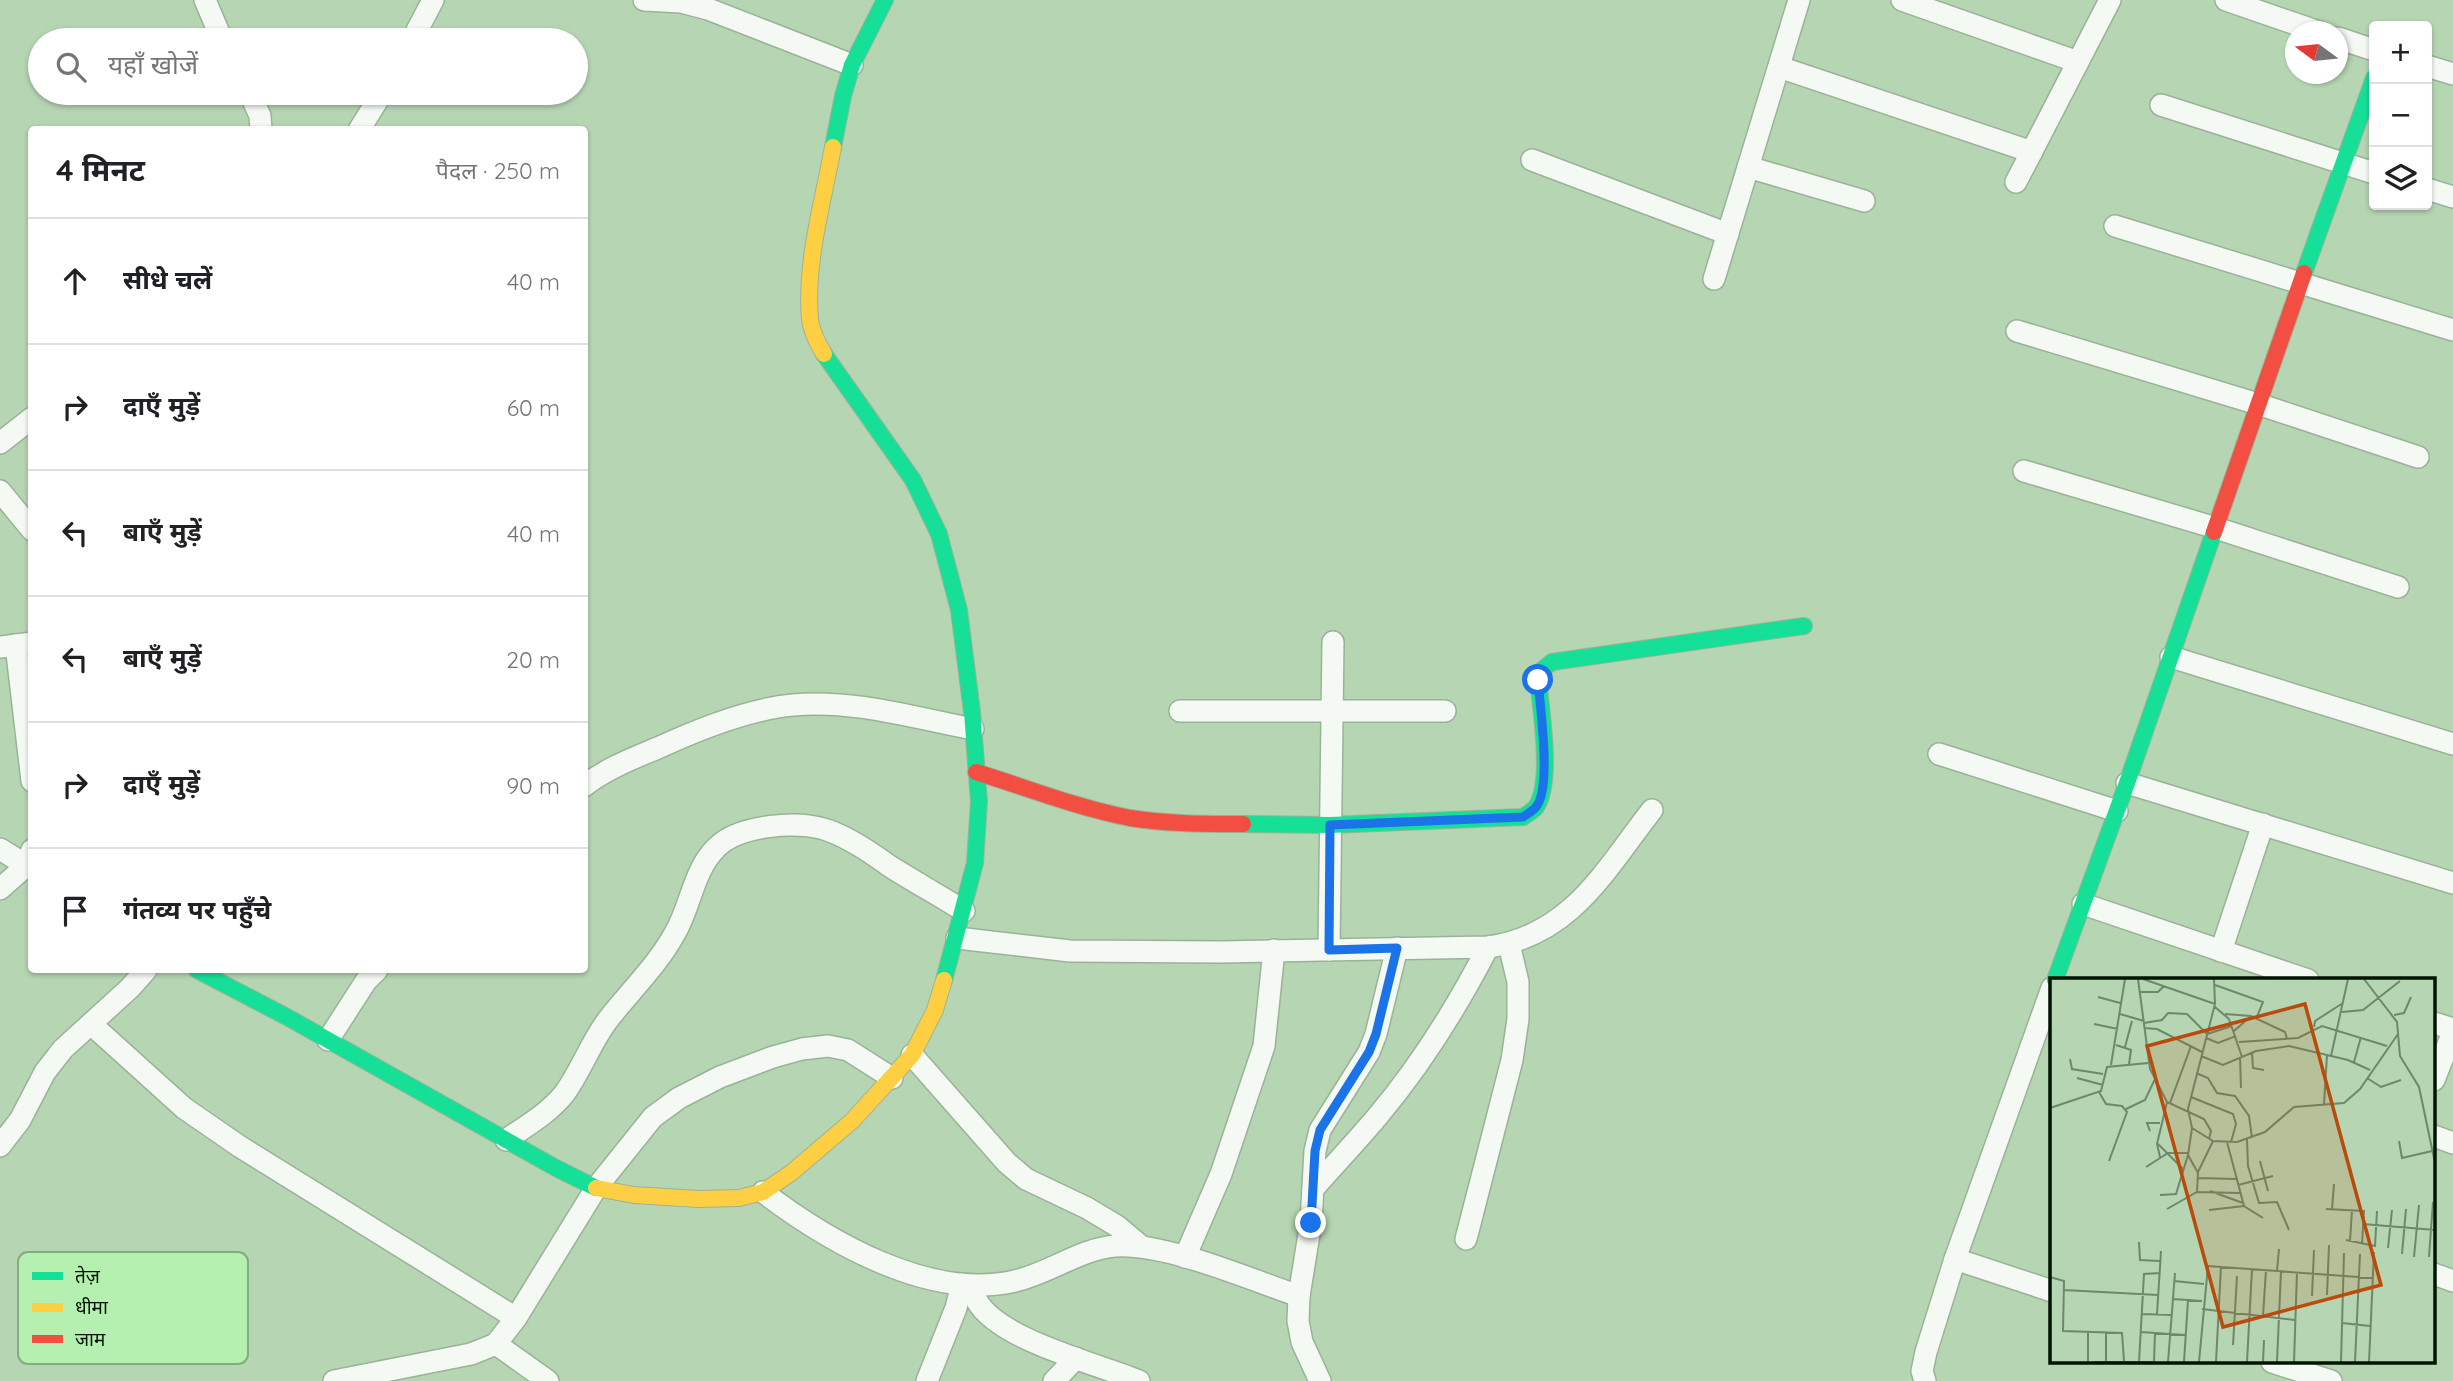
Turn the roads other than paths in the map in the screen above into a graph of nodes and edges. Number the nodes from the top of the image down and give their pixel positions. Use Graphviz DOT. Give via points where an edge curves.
graph roads {
  1 [pos="205,0"];
  2 [pos="433,0"];
  3 [pos="645,0"];
  4 [pos="885,0"];
  5 [pos="1800,0"];
  6 [pos="2110,0"];
  7 [pos="2226,0"];
  8 [pos="1915,2"];
  9 [pos="2287,21"];
  10 [pos="217,28"];
  11 [pos="418,28"];
  12 [pos="2348,42"];
  13 [pos="2369,48"];
  14 [pos="2078,62"];
  15 [pos="852,65"];
  16 [pos="1779,67"];
  17 [pos="2432,68"];
  18 [pos="2453,74"];
  19 [pos="2372,84"];
  20 [pos="255,105"];
  21 [pos="375,105"];
  22 [pos="2161,105"];
  23 [pos="261,126"];
  24 [pos="361,126"];
  25 [pos="2032,152"];
  26 [pos="1532,160"];
  27 [pos="2342,163"];
  28 [pos="1748,167"];
  29 [pos="2369,171"];
  30 [pos="2016,182"];
  31 [pos="2432,191"];
  32 [pos="2453,197"];
  33 [pos="1864,201"];
  34 [pos="2115,226"];
  35 [pos="1728,234"];
  36 [pos="1714,279"];
  37 [pos="2300,284"];
  38 [pos="2453,330"];
  39 [pos="2017,331"];
  40 [pos="2258,404"];
  41 [pos="28,420"];
  42 [pos="3,435"];
  43 [pos="2418,457"];
  44 [pos="2024,471"];
  45 [pos="0,491"];
  46 [pos="28,525"];
  47 [pos="2216,528"];
  48 [pos="2398,587"];
  49 [pos="1804,626"];
  50 [pos="1333,642"];
  51 [pos="16,645"];
  52 [pos="2171,657"];
  53 [pos="1180,711"];
  54 [pos="1446,711"];
  55 [pos="1332,713"];
  56 [pos="973,729"];
  57 [pos="2453,744"];
  58 [pos="28,747"];
  59 [pos="1938,754"];
  60 [pos="976,772"];
  61 [pos="588,783"];
  62 [pos="2127,783"];
  63 [pos="1652,810"];
  64 [pos="2117,811"];
  65 [pos="2263,824"];
  66 [pos="1330,825"];
  67 [pos="0,849"];
  68 [pos="28,861"];
  69 [pos="28,864"];
  70 [pos="2453,883"];
  71 [pos="0,889"];
  72 [pos="2083,904"];
  73 [pos="964,911"];
  74 [pos="957,938"];
  75 [pos="1498,946"];
  76 [pos="1397,948"];
  77 [pos="1274,950"];
  78 [pos="1329,950"];
  79 [pos="2221,951"];
  80 [pos="143,973"];
  81 [pos="203,973"];
  82 [pos="374,973"];
  83 [pos="2056,978"];
  84 [pos="2302,978"];
  85 [pos="2048,1013"];
  86 [pos="91,1024"];
  87 [pos="2436,1024"];
  88 [pos="2453,1031"];
  89 [pos="328,1040"];
  90 [pos="912,1055"];
  91 [pos="2436,1075"];
  92 [pos="892,1078"];
  93 [pos="2436,1137"];
  94 [pos="506,1140"];
  95 [pos="2453,1143"];
  96 [pos="0,1146"];
  97 [pos="596,1188"];
  98 [pos="1313,1189"];
  99 [pos="763,1192"];
  100 [pos="1466,1239"];
  101 [pos="1142,1247"];
  102 [pos="1185,1257"];
  103 [pos="1955,1259"];
  104 [pos="2436,1275"];
  105 [pos="2453,1281"];
  106 [pos="967,1285"];
  107 [pos="2050,1290"];
  108 [pos="1299,1296"];
  109 [pos="516,1318"];
  110 [pos="496,1344"];
  111 [pos="1076,1358"];
  112 [pos="2279,1364"];
  113 [pos="2320,1375"];
  114 [pos="334,1381"];
  115 [pos="548,1381"];
  116 [pos="927,1381"];
  117 [pos="1054,1381"];
  118 [pos="1139,1381"];
  119 [pos="1320,1381"];
  120 [pos="1925,1381"];
  1 -- 10 [label="street"];
  2 -- 11 [label="street"];
  3 -- 15 [label="street" via="708,9"];
  4 -- 15 [label="street"];
  5 -- 16 [label="street"];
  6 -- 14 [label="street"];
  7 -- 9 [label="street"];
  8 -- 14 [label="street"];
  12 -- 13 [label="street"];
  14 -- 25 [label="street"];
  15 -- 56 [label="street" via="816,236 810,321 832,368 913,480 939,534 958,610"];
  16 -- 25 [label="street"];
  16 -- 28 [label="street"];
  17 -- 18 [label="street"];
  19 -- 27 [label="street"];
  20 -- 23 [label="street"];
  21 -- 24 [label="street"];
  22 -- 27 [label="street"];
  25 -- 30 [label="street"];
  26 -- 35 [label="street"];
  27 -- 29 [label="street"];
  27 -- 37 [label="street"];
  28 -- 33 [label="street"];
  28 -- 35 [label="street"];
  31 -- 32 [label="street"];
  34 -- 37 [label="street"];
  35 -- 36 [label="street"];
  37 -- 38 [label="street"];
  37 -- 40 [label="street"];
  39 -- 40 [label="street"];
  40 -- 43 [label="street"];
  40 -- 47 [label="street"];
  41 -- 42 [label="street"];
  44 -- 47 [label="street"];
  45 -- 46 [label="street"];
  47 -- 48 [label="street"];
  47 -- 52 [label="street"];
  49 -- 66 [label="street" via="1552,662 1538,680 1543,793 1536,807 1523,817"];
  50 -- 55 [label="street"];
  51 -- 58 [label="street"];
  52 -- 57 [label="street"];
  52 -- 62 [label="street"];
  53 -- 55 [label="street"];
  54 -- 55 [label="street"];
  55 -- 66 [label="street"];
  56 -- 60 [label="street"];
  56 -- 61 [label="street" via="849,706 794,705 759,711 676,740"];
  59 -- 64 [label="street"];
  60 -- 66 [label="street" via="1132,818 1194,824"];
  60 -- 73 [label="street" via="975,863"];
  62 -- 64 [label="street"];
  62 -- 65 [label="street"];
  63 -- 75 [label="street" via="1583,899 1552,926"];
  64 -- 72 [label="street"];
  65 -- 70 [label="street"];
  65 -- 79 [label="street"];
  66 -- 78 [label="street"];
  67 -- 68 [label="street"];
  69 -- 71 [label="street"];
  72 -- 79 [label="street"];
  72 -- 83 [label="street"];
  73 -- 74 [label="street"];
  73 -- 94 [label="street" via="827,830 803,824 777,825 717,846 702,865 666,948 601,1029 566,1091"];
  74 -- 77 [label="street" via="1070,951"];
  74 -- 90 [label="street" via="935,1010"];
  75 -- 76 [label="street"];
  75 -- 98 [label="street" via="1378,1116"];
  75 -- 100 [label="street" via="1518,982 1518,1020"];
  76 -- 78 [label="street"];
  76 -- 98 [label="street" via="1369,1052 1320,1130"];
  77 -- 78 [label="street"];
  77 -- 102 [label="street" via="1264,1046 1222,1174"];
  79 -- 84 [label="street"];
  80 -- 86 [label="street"];
  81 -- 89 [label="street"];
  82 -- 89 [label="street"];
  85 -- 103 [label="street"];
  86 -- 96 [label="street" via="45,1072 20,1121"];
  86 -- 109 [label="street" via="184,1108"];
  87 -- 88 [label="street"];
  88 -- 91 [label="street"];
  89 -- 94 [label="street"];
  90 -- 92 [label="street"];
  90 -- 101 [label="street" via="1026,1179 1087,1208"];
  92 -- 97 [label="street" via="848,1050 828,1046 773,1057 720,1077 653,1117"];
  92 -- 99 [label="street" via="852,1121"];
  93 -- 95 [label="street"];
  94 -- 97 [label="street"];
  97 -- 99 [label="street" via="698,1199"];
  97 -- 109 [label="street"];
  98 -- 108 [label="street"];
  99 -- 106 [label="street" via="839,1243 908,1273"];
  101 -- 102 [label="street"];
  101 -- 106 [label="street" via="1114,1246 1018,1280 993,1286"];
  102 -- 108 [label="street"];
  103 -- 107 [label="street"];
  103 -- 120 [label="street" via="1926,1352"];
  104 -- 105 [label="street"];
  106 -- 111 [label="street" via="989,1317"];
  106 -- 116 [label="street"];
  108 -- 119 [label="street" via="1302,1342"];
  109 -- 110 [label="street"];
  110 -- 114 [label="street" via="471,1354"];
  110 -- 115 [label="street"];
  111 -- 117 [label="street"];
  111 -- 118 [label="street"];
  112 -- 113 [label="street"];
}
